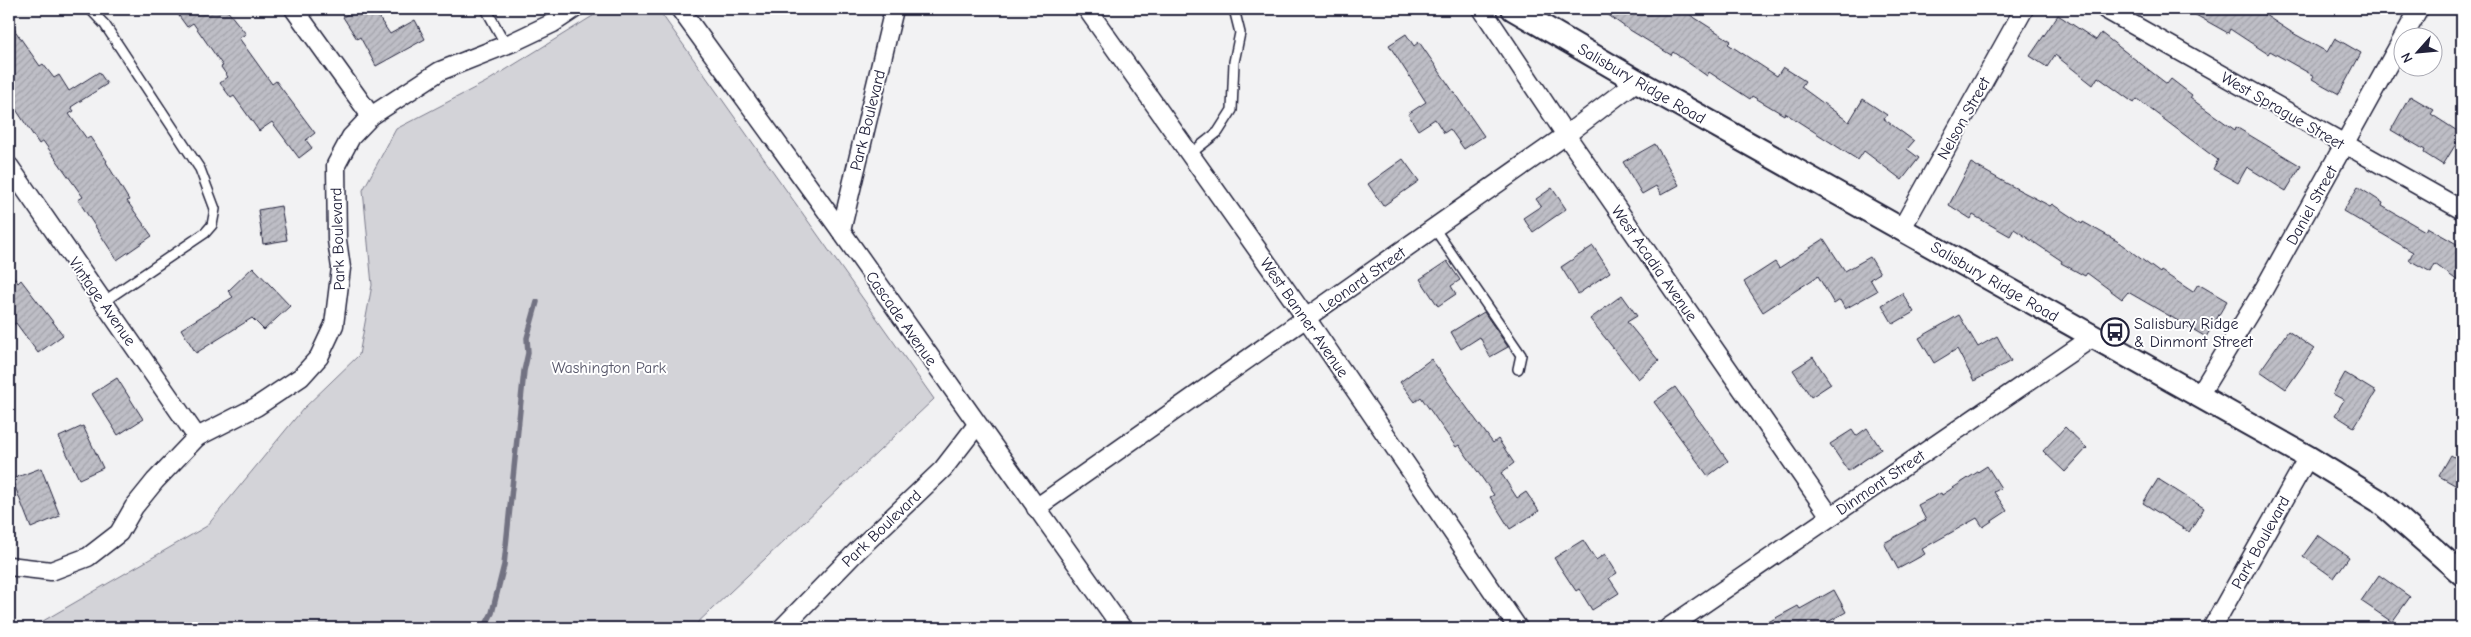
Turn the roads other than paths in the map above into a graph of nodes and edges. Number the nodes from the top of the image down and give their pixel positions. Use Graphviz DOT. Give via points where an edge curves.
graph roads {
  1 [pos="90,9"];
  2 [pos="294,9"];
  3 [pos="486,9"];
  4 [pos="574,9"];
  5 [pos="680,9"];
  6 [pos="894,9"];
  7 [pos="1087,9"];
  8 [pos="1234,9"];
  9 [pos="1482,9"];
  10 [pos="1513,9"];
  11 [pos="2024,9"];
  12 [pos="2105,9"];
  13 [pos="2418,9"];
  14 [pos="506,44"];
  15 [pos="1637,81"];
  16 [pos="371,116"];
  17 [pos="1566,135"];
  18 [pos="2345,145"];
  19 [pos="1190,154"];
  20 [pos="9,166"];
  21 [pos="2462,210"];
  22 [pos="1434,228"];
  23 [pos="1902,228"];
  24 [pos="841,231"];
  25 [pos="104,302"];
  26 [pos="1306,318"];
  27 [pos="2093,337"];
  28 [pos="1518,369"];
  29 [pos="2198,397"];
  30 [pos="977,425"];
  31 [pos="197,437"];
  32 [pos="2308,457"];
  33 [pos="1036,508"];
  34 [pos="1830,516"];
  35 [pos="9,566"];
  36 [pos="2462,574"];
  37 [pos="782,628"];
  38 [pos="1122,628"];
  39 [pos="1518,628"];
  40 [pos="1668,628"];
  41 [pos="2212,628"];
  1 -- 25 [label="lane" via="194,157 215,209 212,225 205,233"];
  2 -- 16 [label="street"];
  3 -- 14 [label="lane"];
  4 -- 14 [label="street, Park Boulevard" via="553,23"];
  5 -- 24 [label="street, Cascade Avenue"];
  6 -- 24 [label="street, Park Boulevard"];
  7 -- 19 [label="street, West Banner Avenue"];
  8 -- 19 [label="lane" via="1240,33 1234,62 1232,110 1218,132"];
  9 -- 17 [label="street, West Acadia Avenue"];
  10 -- 15 [label="street, Salisbury Ridge Road"];
  11 -- 23 [label="street, Nelson Street"];
  12 -- 18 [label="street, West Sprague Street"];
  13 -- 18 [label="street, Daniel Street"];
  14 -- 16 [label="street, Park Boulevard" via="440,71"];
  15 -- 17 [label="street, Leonard Street"];
  15 -- 23 [label="street, Salisbury Ridge Road"];
  16 -- 31 [label="street, Park Boulevard" via="351,137 336,165 337,240 341,268 339,299 334,325 319,357 301,378 256,407"];
  17 -- 22 [label="street, Leonard Street"];
  17 -- 34 [label="street, West Acadia Avenue"];
  18 -- 21 [label="street, West Sprague Street"];
  18 -- 29 [label="street, Daniel Street" via="2264,289"];
  19 -- 26 [label="street, West Banner Avenue"];
  20 -- 25 [label="street, Vintage Avenue"];
  22 -- 26 [label="street, Leonard Street"];
  22 -- 28 [label="lane" via="1521,355"];
  23 -- 27 [label="street, Salisbury Ridge Road"];
  24 -- 30 [label="street, Cascade Avenue"];
  25 -- 31 [label="street, Vintage Avenue"];
  26 -- 33 [label="street, Leonard Street"];
  26 -- 39 [label="street, West Banner Avenue"];
  27 -- 29 [label="street, Salisbury Ridge Road"];
  27 -- 34 [label="street, Dinmont Street"];
  29 -- 32 [label="street, Salisbury Ridge Road"];
  30 -- 33 [label="street, Cascade Avenue"];
  30 -- 37 [label="street, Park Boulevard" via="943,469"];
  31 -- 35 [label="street, Park Boulevard" via="155,481 119,533 88,557 51,571"];
  32 -- 36 [label="street, Salisbury Ridge Road" via="2378,501"];
  32 -- 41 [label="street, Park Boulevard"];
  33 -- 38 [label="street, Cascade Avenue"];
  34 -- 40 [label="street, Dinmont Street"];
}
